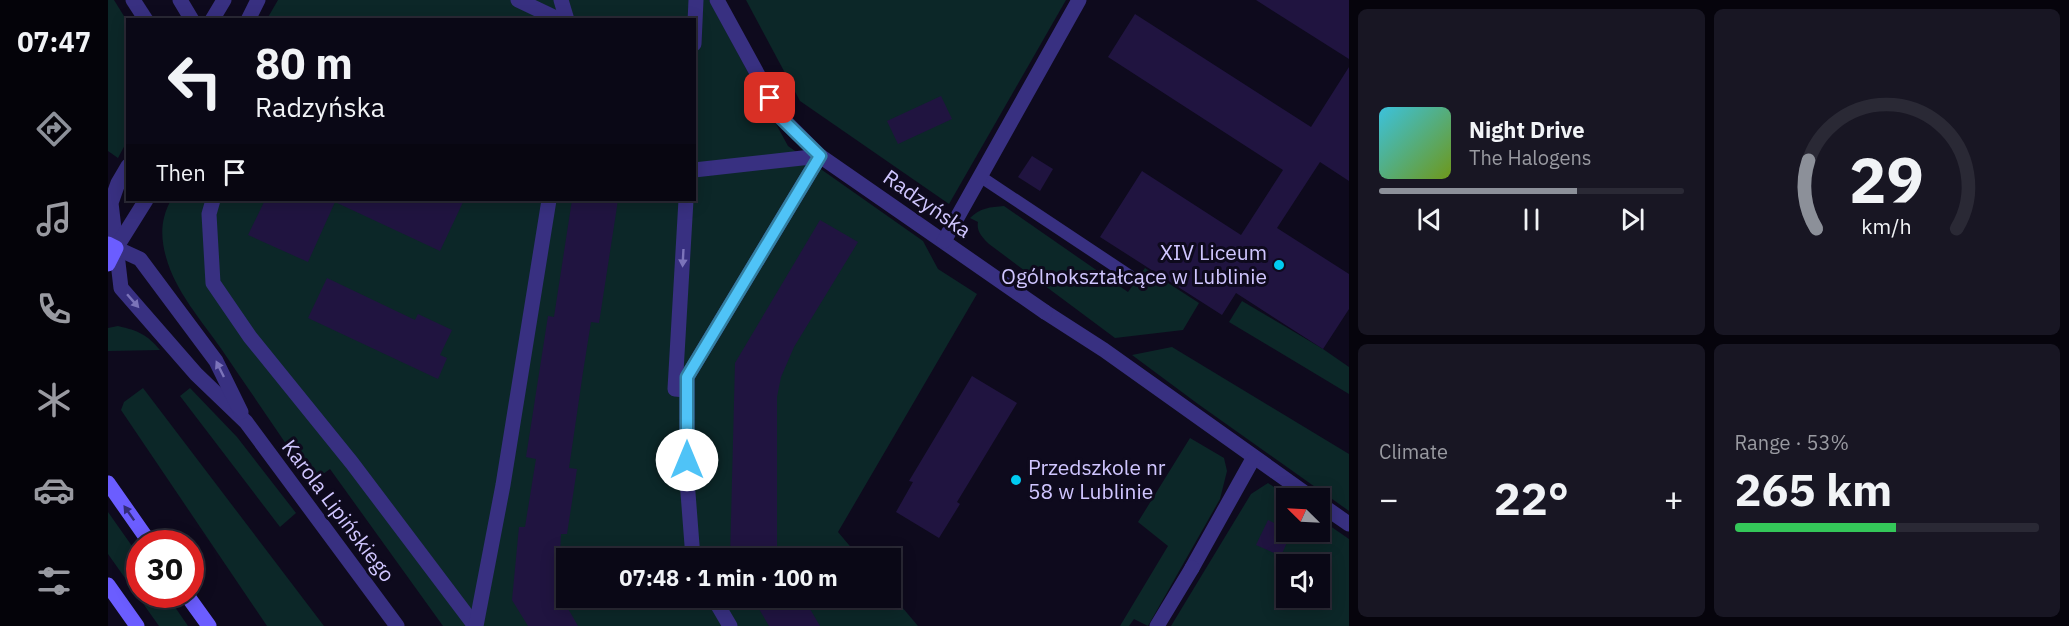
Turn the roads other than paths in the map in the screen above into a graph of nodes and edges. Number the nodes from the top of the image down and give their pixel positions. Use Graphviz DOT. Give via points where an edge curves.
graph roads {
  1 [pos="133,0"];
  2 [pos="180,0"];
  3 [pos="224,0"];
  4 [pos="258,0"];
  5 [pos="518,0"];
  6 [pos="561,0"];
  7 [pos="696,0"];
  8 [pos="717,0"];
  9 [pos="1079,0"];
  10 [pos="145,18"];
  11 [pos="191,18"];
  12 [pos="213,18"];
  13 [pos="249,18"];
  14 [pos="557,18"];
  15 [pos="566,18"];
  16 [pos="695,18"];
  17 [pos="820,156"];
  18 [pos="126,170"];
  19 [pos="696,170"];
  20 [pos="981,177"];
  21 [pos="145,201"];
  22 [pos="213,201"];
  23 [pos="549,201"];
  24 [pos="686,201"];
  25 [pos="944,241"];
  26 [pos="112,246"];
  27 [pos="108,264"];
  28 [pos="1131,276"];
  29 [pos="686,383"];
  30 [pos="246,422"];
  31 [pos="1254,458"];
  32 [pos="108,483"];
  33 [pos="1297,488"];
  34 [pos="1330,511"];
  35 [pos="1349,524"];
  36 [pos="141,530"];
  37 [pos="692,548"];
  38 [pos="108,585"];
  39 [pos="196,608"];
  40 [pos="719,608"];
  41 [pos="136,626"];
  42 [pos="209,626"];
  43 [pos="397,626"];
  44 [pos="476,626"];
  45 [pos="730,626"];
  46 [pos="1157,626"];
  1 -- 10 [label="street"];
  2 -- 11 [label="street"];
  3 -- 12 [label="street"];
  4 -- 13 [label="street"];
  5 -- 14 [label="street"];
  6 -- 15 [label="street"];
  7 -- 16 [label="street"];
  8 -- 17 [label="street, Radzyńska" via="780,117"];
  9 -- 20 [label="street"];
  17 -- 19 [label="street"];
  17 -- 25 [label="street, Radzyńska"];
  17 -- 29 [label="street"];
  18 -- 26 [label="street" via="111,203"];
  20 -- 25 [label="street"];
  20 -- 28 [label="lane"];
  21 -- 26 [label="street"];
  22 -- 44 [label="street" via="209,214 213,284"];
  23 -- 44 [label="street"];
  24 -- 29 [label="street, one-way" via="675,389"];
  25 -- 31 [label="street, Radzyńska"];
  26 -- 27 [label="main road"];
  30 -- 26 [label="street, Karola Lipińskiego, one-way" via="216,361 140,260"];
  26 -- 30 [label="street, Karola Lipińskiego, one-way" via="121,288 196,374"];
  29 -- 37 [label="street"];
  30 -- 43 [label="street, Karola Lipińskiego"];
  31 -- 33 [label="street, Radzyńska"];
  31 -- 46 [label="street"];
  36 -- 32 [label="main road, one-way"];
  34 -- 35 [label="street"];
  38 -- 41 [label="main road"];
  39 -- 42 [label="main road"];
  40 -- 45 [label="street"];
}
